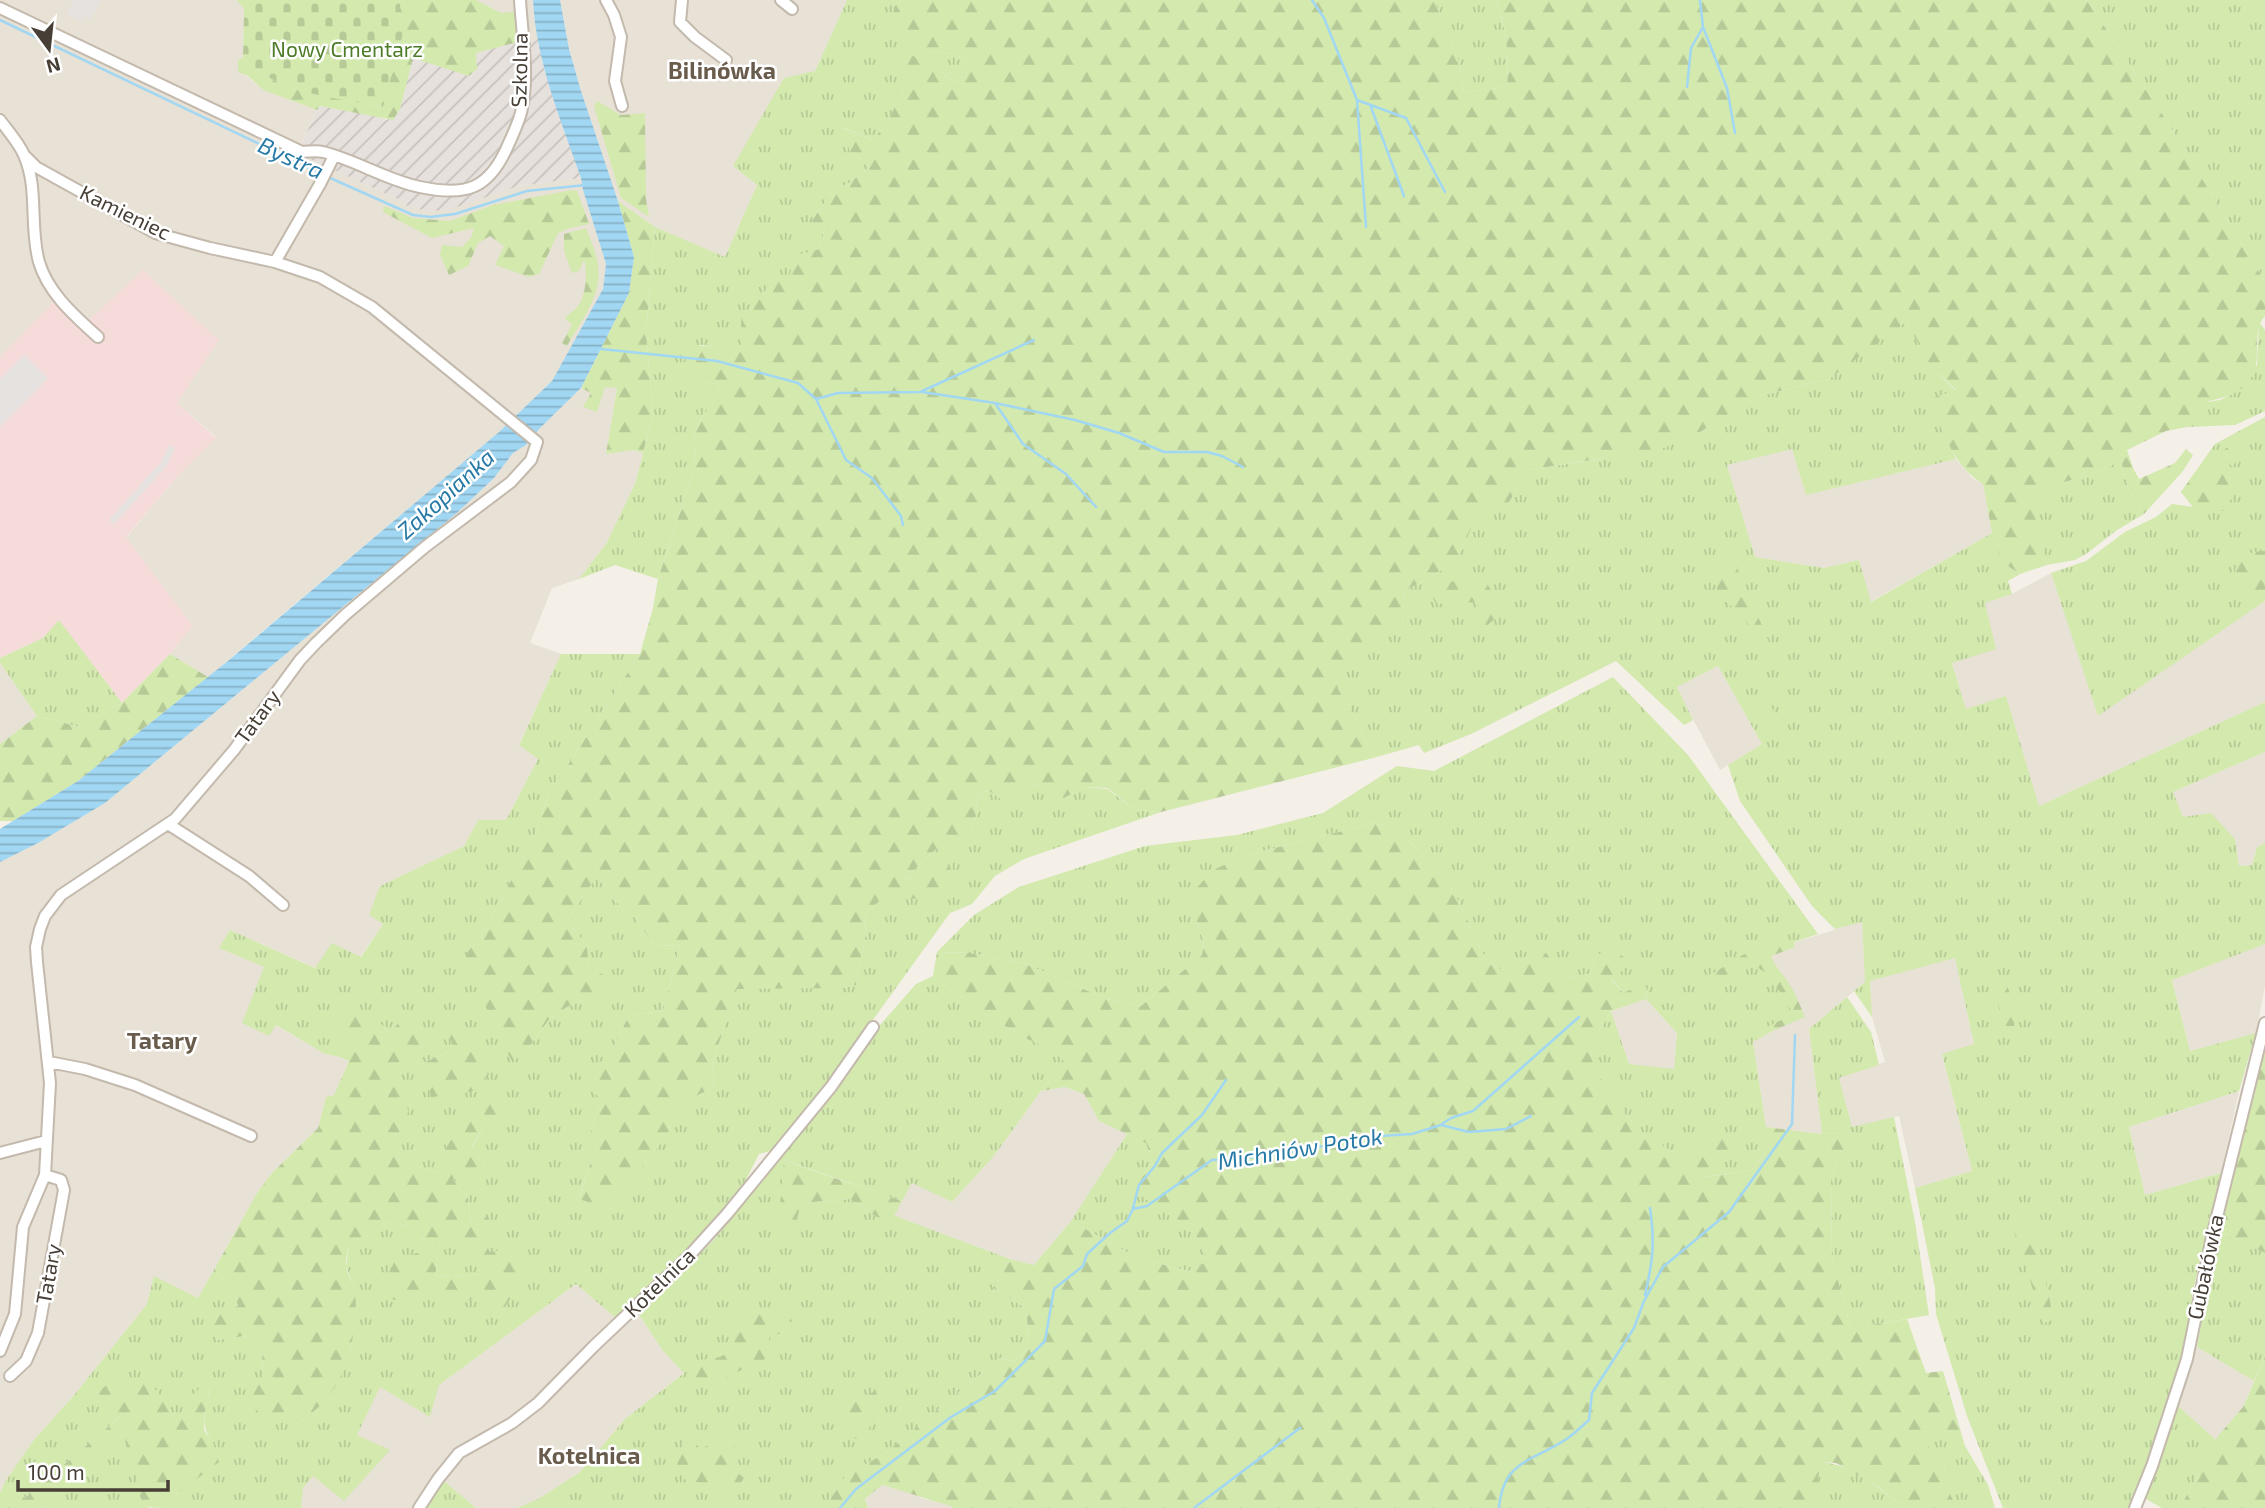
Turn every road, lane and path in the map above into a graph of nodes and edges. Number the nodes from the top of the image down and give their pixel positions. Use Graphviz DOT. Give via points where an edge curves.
graph roads {
  1 [pos="520,0"];
  2 [pos="606,0"];
  3 [pos="682,0"];
  4 [pos="781,0"];
  5 [pos="0,8"];
  6 [pos="792,9"];
  7 [pos="726,60"];
  8 [pos="622,106"];
  9 [pos="0,120"];
  10 [pos="24,155"];
  11 [pos="331,161"];
  12 [pos="275,262"];
  13 [pos="98,337"];
  14 [pos="500,412"];
  15 [pos="168,824"];
  16 [pos="283,905"];
  17 [pos="2265,1023"];
  18 [pos="873,1027"];
  19 [pos="49,1062"];
  20 [pos="251,1136"];
  21 [pos="46,1141"];
  22 [pos="0,1153"];
  23 [pos="45,1175"];
  24 [pos="0,1351"];
  25 [pos="10,1376"];
  26 [pos="419,1508"];
  27 [pos="2135,1508"];
  1 -- 11 [label="street, Szkolna" via="522,107 494,174 468,188 435,190"];
  2 -- 8 [label="street" via="621,37 615,81"];
  3 -- 7 [label="street" via="680,22"];
  4 -- 6 [label="street"];
  5 -- 11 [label="street, Szkolna" via="302,152 315,151"];
  9 -- 10 [label="street, Kamieniec"];
  10 -- 12 [label="street, Kamieniec" via="155,233"];
  10 -- 13 [label="street, Kamieniec" via="33,186 39,262 51,288"];
  11 -- 12 [label="street"];
  12 -- 14 [label="street, Kamieniec" via="320,277 372,307"];
  14 -- 15 [label="street, Tatary" via="537,442 531,460 511,482 340,619 300,660 197,796"];
  15 -- 16 [label="street" via="249,876"];
  15 -- 19 [label="street, Tatary" via="61,895 46,916 36,947"];
  17 -- 27 [label="street, Gubałówka" via="2187,1359"];
  18 -- 26 [label="street, Kotelnica" via="822,1097 688,1257 538,1403 459,1453"];
  19 -- 20 [label="street" via="135,1085"];
  19 -- 21 [label="street, Tatary"];
  21 -- 22 [label="street"];
  21 -- 23 [label="street, Tatary"];
  23 -- 24 [label="street, Tatary" via="23,1227 15,1314"];
  23 -- 25 [label="street, Tatary" via="61,1180 64,1190 38,1333 26,1361"];
}
